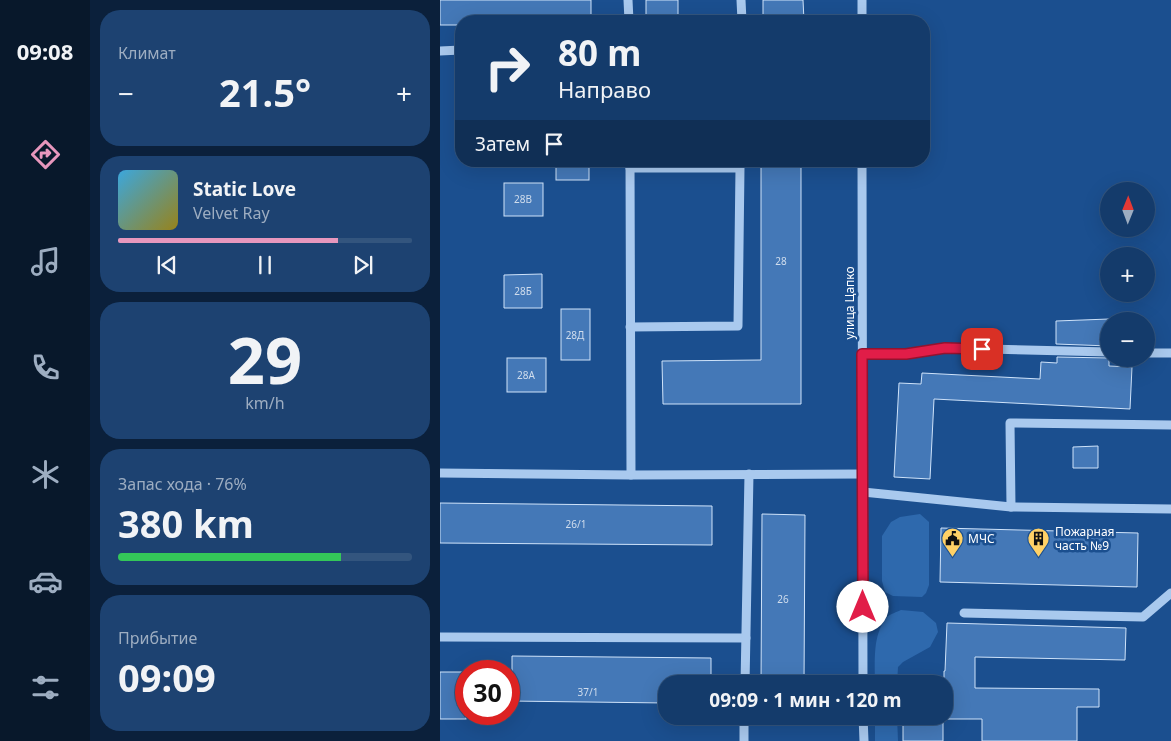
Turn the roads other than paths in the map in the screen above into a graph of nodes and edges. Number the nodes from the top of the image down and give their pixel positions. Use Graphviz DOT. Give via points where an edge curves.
graph roads {
  1 [pos="628,0"];
  2 [pos="741,0"];
  3 [pos="862,0"];
  4 [pos="629,15"];
  5 [pos="742,15"];
  6 [pos="862,15"];
  7 [pos="440,50"];
  8 [pos="455,50"];
  9 [pos="630,167"];
  10 [pos="712,167"];
  11 [pos="862,167"];
  12 [pos="630,327"];
  13 [pos="1100,352"];
  14 [pos="1155,352"];
  15 [pos="1171,353"];
  16 [pos="862,354"];
  17 [pos="1171,425"];
  18 [pos="440,473"];
  19 [pos="749,474"];
  20 [pos="863,474"];
  21 [pos="631,475"];
  22 [pos="863,492"];
  23 [pos="1011,506"];
  24 [pos="1171,509"];
  25 [pos="1171,593"];
  26 [pos="964,613"];
  27 [pos="440,637"];
  28 [pos="746,638"];
  29 [pos="745,675"];
  30 [pos="863,675"];
  31 [pos="744,725"];
  32 [pos="864,725"];
  33 [pos="744,741"];
  34 [pos="864,741"];
  1 -- 4 [label="street"];
  2 -- 5 [label="street"];
  3 -- 6 [label="street"];
  7 -- 8 [label="street"];
  9 -- 12 [label="street"];
  10 -- 12 [label="street" via="740,168 738,326"];
  11 -- 16 [label="street, улица Цапко"];
  12 -- 21 [label="street"];
  13 -- 16 [label="street" via="945,348 906,354"];
  14 -- 15 [label="street"];
  16 -- 20 [label="street, улица Цапко"];
  17 -- 23 [label="street" via="1010,423"];
  18 -- 21 [label="street"];
  19 -- 20 [label="street"];
  19 -- 21 [label="street"];
  19 -- 28 [label="street"];
  20 -- 22 [label="street, улица Цапко"];
  22 -- 23 [label="street"];
  22 -- 30 [label="street, улица Цапко"];
  23 -- 24 [label="street"];
  25 -- 26 [label="street" via="1143,617"];
  27 -- 28 [label="street"];
  28 -- 29 [label="street"];
  31 -- 33 [label="street"];
  32 -- 34 [label="street"];
}
